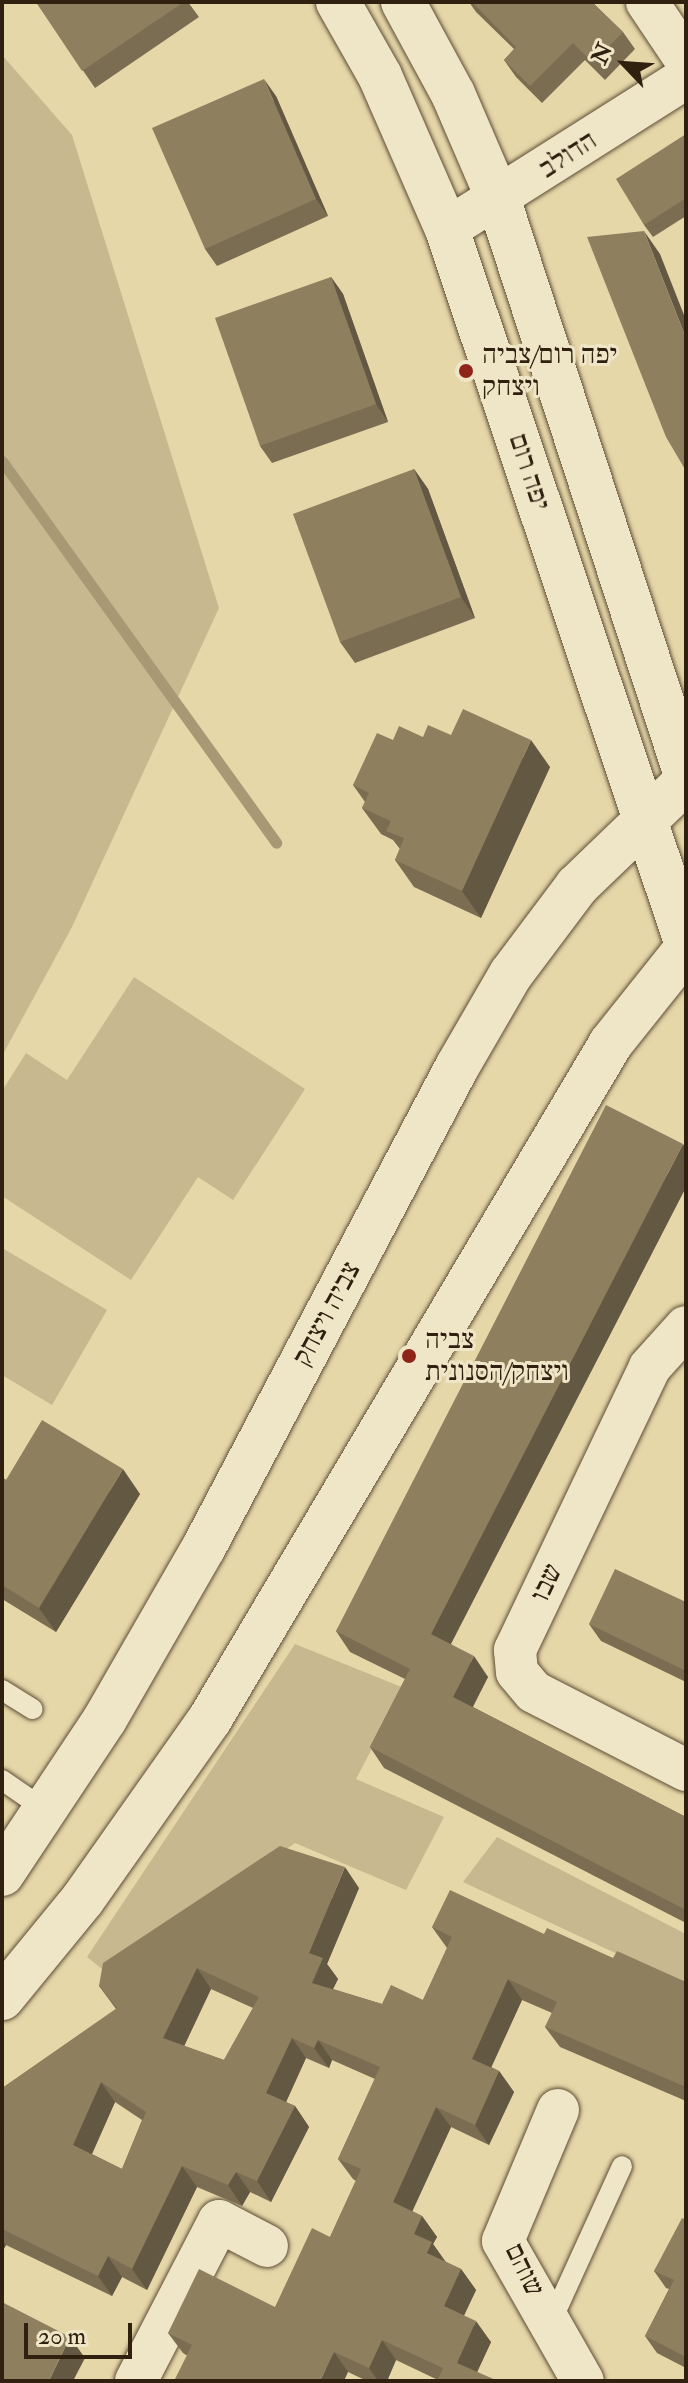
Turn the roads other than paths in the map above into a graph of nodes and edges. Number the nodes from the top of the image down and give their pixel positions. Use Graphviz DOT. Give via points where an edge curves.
graph roads {
  1 [pos="338,2"];
  2 [pos="403,2"];
  3 [pos="647,2"];
  4 [pos="686,60"];
  5 [pos="686,78"];
  6 [pos="499,201"];
  7 [pos="447,229"];
  8 [pos="638,625"];
  9 [pos="686,674"];
  10 [pos="686,775"];
  11 [pos="686,781"];
  12 [pos="643,819"];
  13 [pos="686,942"];
  14 [pos="686,949"];
  15 [pos="686,1327"];
  16 [pos="2,1690"];
  17 [pos="32,1709"];
  18 [pos="686,1770"];
  19 [pos="2,1780"];
  20 [pos="47,1811"];
  21 [pos="2,1874"];
  22 [pos="2,1998"];
  23 [pos="558,2110"];
  24 [pos="622,2166"];
  25 [pos="267,2246"];
  26 [pos="551,2322"];
  27 [pos="136,2381"];
  28 [pos="583,2381"];
  1 -- 7 [label="street, יפה רום" via="380,76"];
  2 -- 6 [label="street, יפה רום" via="453,94"];
  3 -- 4 [label="street"];
  5 -- 6 [label="street, הדולב"];
  6 -- 7 [label="street, הדולב"];
  6 -- 8 [label="street, יפה רום"];
  7 -- 12 [label="street, יפה רום"];
  8 -- 9 [label="street"];
  8 -- 10 [label="street, יפה רום"];
  11 -- 12 [label="street, צביה ויצחק"];
  12 -- 13 [label="street, יפה רום"];
  12 -- 20 [label="street, צביה ויצחק" via="556,910 482,1020 204,1547"];
  14 -- 22 [label="street" via="611,1043 210,1719 83,1899"];
  15 -- 18 [label="street, שבו" via="650,1367 515,1650 517,1672 534,1692"];
  16 -- 17 [label="lane"];
  19 -- 20 [label="lane"];
  20 -- 21 [label="street, צביה ויצחק"];
  23 -- 26 [label="street, שוהם" via="503,2241"];
  24 -- 26 [label="lane"];
  25 -- 27 [label="street" via="219,2221"];
  26 -- 28 [label="street, שוהם"];
}
